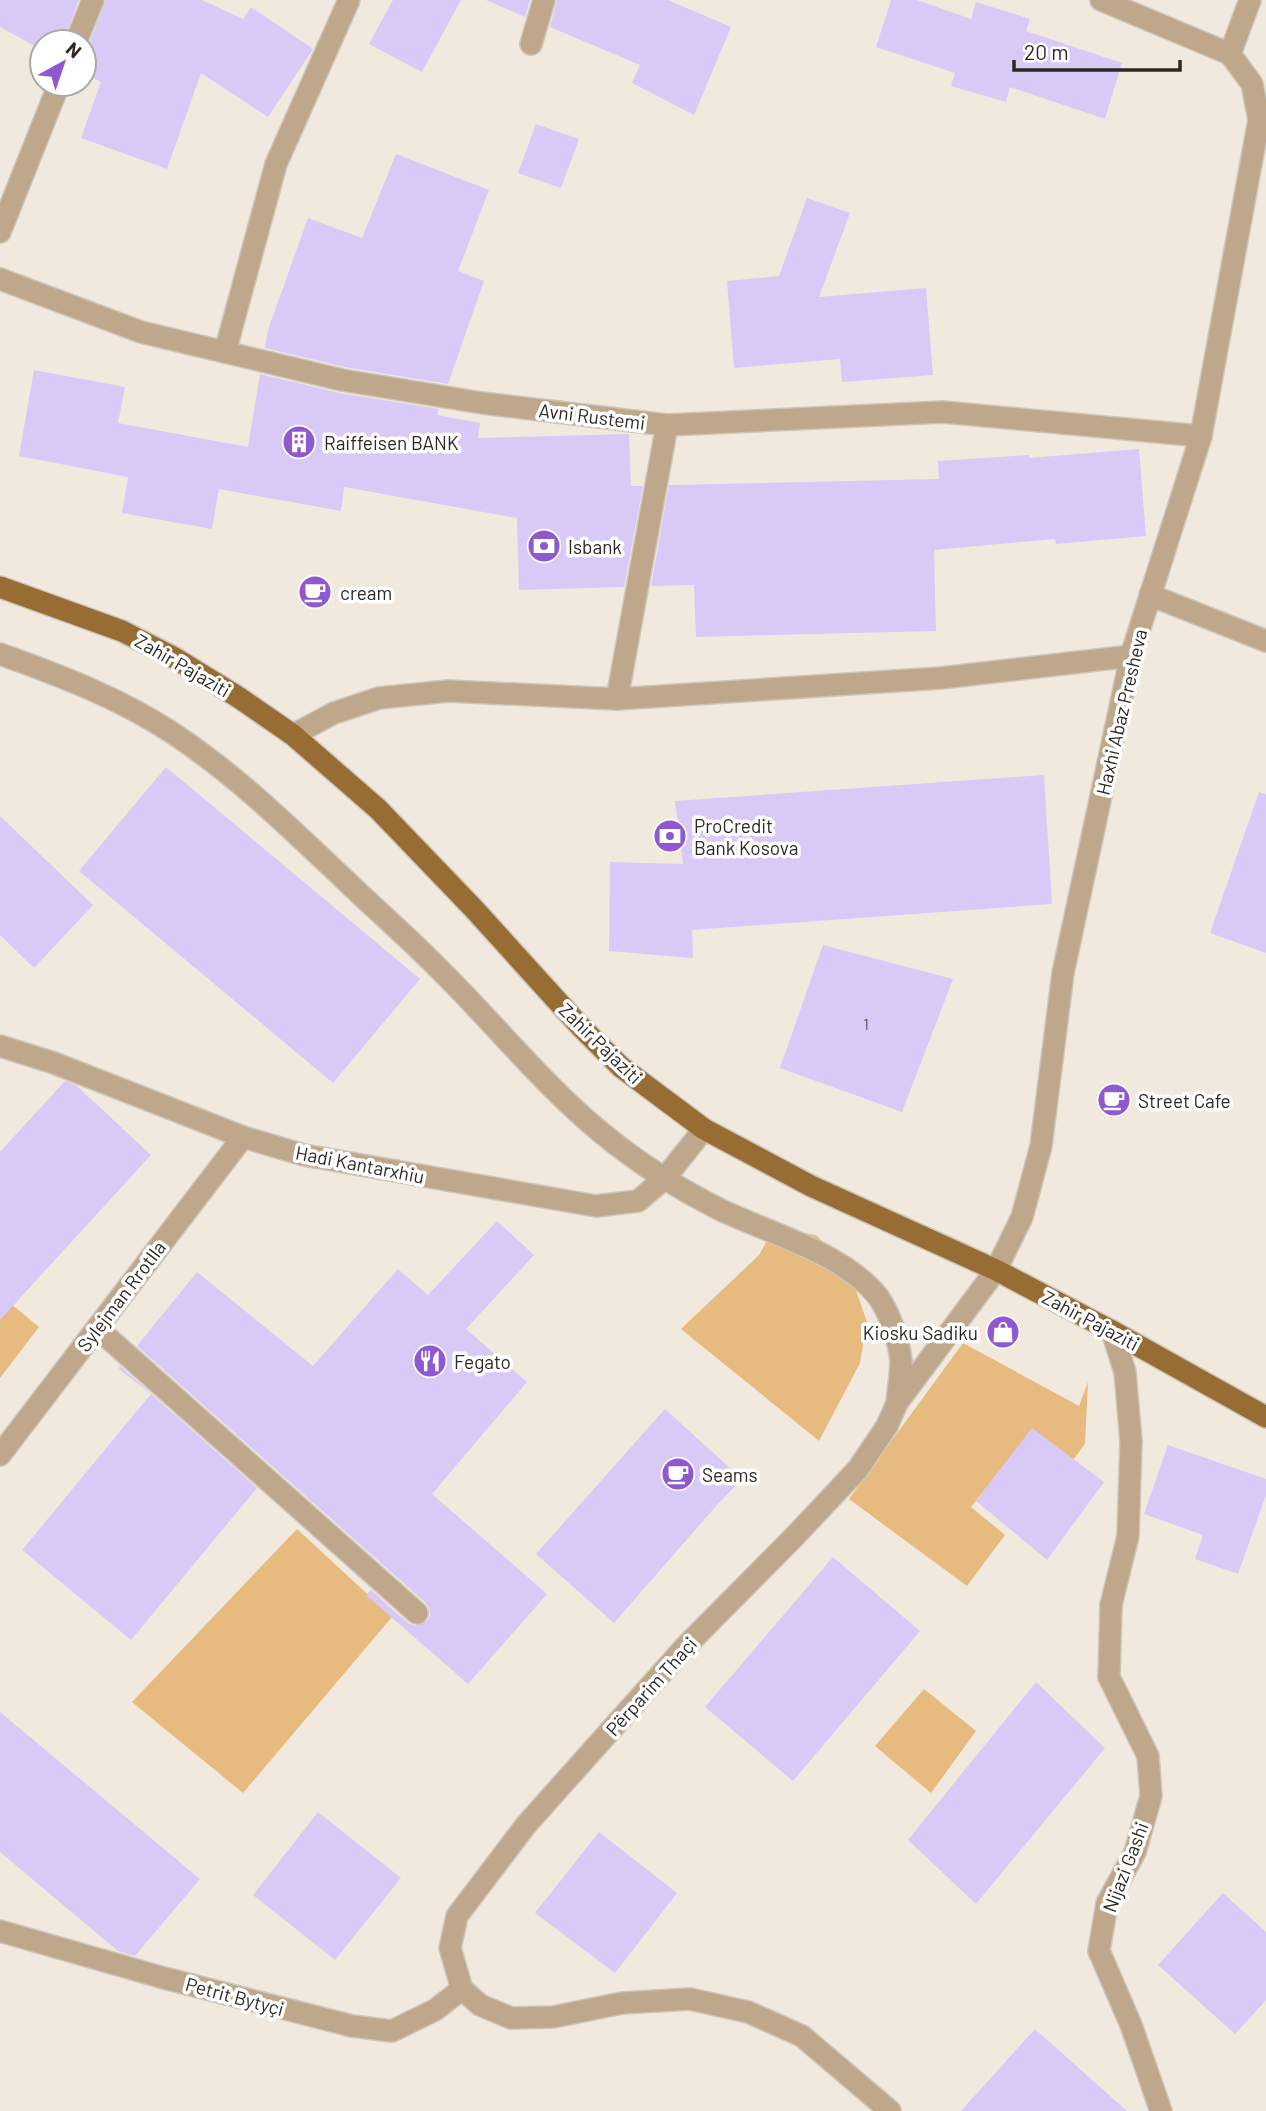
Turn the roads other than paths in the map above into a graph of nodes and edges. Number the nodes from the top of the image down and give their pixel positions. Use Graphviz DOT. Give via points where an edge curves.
graph roads {
  1 [pos="93,0"];
  2 [pos="349,0"];
  3 [pos="544,0"];
  4 [pos="1101,0"];
  5 [pos="1250,0"];
  6 [pos="82,28"];
  7 [pos="531,44"];
  8 [pos="1230,54"];
  9 [pos="54,98"];
  10 [pos="0,232"];
  11 [pos="0,279"];
  12 [pos="225,352"];
  13 [pos="667,425"];
  14 [pos="1201,436"];
  15 [pos="0,587"];
  16 [pos="1150,595"];
  17 [pos="1266,641"];
  18 [pos="0,654"];
  19 [pos="1130,656"];
  20 [pos="617,699"];
  21 [pos="293,735"];
  22 [pos="0,1046"];
  23 [pos="704,1129"];
  24 [pos="243,1137"];
  25 [pos="665,1178"];
  26 [pos="996,1270"];
  27 [pos="97,1328"];
  28 [pos="1112,1331"];
  29 [pos="897,1403"];
  30 [pos="1266,1417"];
  31 [pos="0,1455"];
  32 [pos="418,1613"];
  33 [pos="0,1931"];
  34 [pos="462,1989"];
  35 [pos="890,2111"];
  36 [pos="1161,2111"];
  1 -- 6 [label="street"];
  2 -- 12 [label="street" via="276,164"];
  3 -- 7 [label="street"];
  4 -- 8 [label="street"];
  5 -- 8 [label="street"];
  8 -- 14 [label="street, Haxhi Abaz Presheva" via="1252,84 1259,120"];
  9 -- 10 [label="street"];
  11 -- 12 [label="street, Avni Rustemi" via="141,332"];
  12 -- 13 [label="street, Avni Rustemi" via="342,380 482,403"];
  13 -- 14 [label="street, Avni Rustemi" via="943,412"];
  13 -- 20 [label="street"];
  14 -- 16 [label="street, Haxhi Abaz Presheva"];
  15 -- 21 [label="main road, Zahir Pajaziti" via="122,631 238,696"];
  16 -- 17 [label="street"];
  16 -- 19 [label="street, Haxhi Abaz Presheva"];
  18 -- 25 [label="street" via="114,700 170,731 226,771 440,970 603,1135"];
  19 -- 20 [label="street" via="941,678"];
  19 -- 26 [label="street, Haxhi Abaz Presheva" via="1063,973 1041,1146 1022,1217"];
  20 -- 21 [label="street" via="448,691 379,698 334,713"];
  21 -- 23 [label="main road, Zahir Pajaziti" via="378,809 580,1027 621,1066"];
  22 -- 24 [label="street, Hadi Kantarxhiu"];
  23 -- 25 [label="street, Hadi Kantarxhiu"];
  23 -- 26 [label="main road, Zahir Pajaziti" via="811,1186"];
  24 -- 25 [label="street, Hadi Kantarxhiu" via="304,1155 596,1206 638,1201"];
  24 -- 27 [label="street, Sylejman Rrotlla"];
  25 -- 29 [label="street" via="719,1209 849,1270 879,1298 901,1360"];
  26 -- 28 [label="main road, Zahir Pajaziti"];
  26 -- 29 [label="street, Haxhi Abaz Presheva"];
  27 -- 31 [label="street, Sylejman Rrotlla"];
  27 -- 32 [label="street"];
  28 -- 30 [label="main road, Zahir Pajaziti"];
  28 -- 36 [label="street, Nijazi Gashi" via="1125,1372 1131,1441 1128,1536 1111,1605 1109,1677 1148,1756 1151,1796 1135,1852 1107,1903 1099,1951"];
  29 -- 34 [label="street, Përparim Thaçi" via="858,1469 685,1647 487,1874 457,1916 450,1948"];
  33 -- 34 [label="street, Petrit Bytyçi" via="352,2026 392,2031 435,2010"];
  34 -- 35 [label="street" via="480,2006 511,2018 690,1999 748,2012 802,2036"];
}
